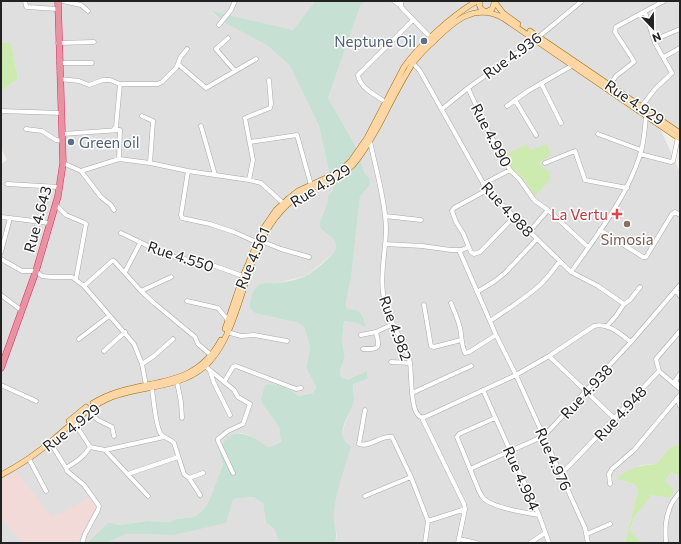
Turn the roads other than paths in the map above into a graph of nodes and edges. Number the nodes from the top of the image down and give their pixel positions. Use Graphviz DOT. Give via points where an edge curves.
graph roads {
  1 [pos="25,1"];
  2 [pos="58,1"];
  3 [pos="63,1"];
  4 [pos="235,1"];
  5 [pos="394,1"];
  6 [pos="476,1"];
  7 [pos="480,1"];
  8 [pos="582,1"];
  9 [pos="664,1"];
  10 [pos="495,2"];
  11 [pos="401,3"];
  12 [pos="58,9"];
  13 [pos="88,11"];
  14 [pos="486,12"];
  15 [pos="645,12"];
  16 [pos="413,20"];
  17 [pos="219,26"];
  18 [pos="680,29"];
  19 [pos="228,38"];
  20 [pos="430,38"];
  21 [pos="537,38"];
  22 [pos="654,40"];
  23 [pos="94,42"];
  24 [pos="58,43"];
  25 [pos="680,48"];
  26 [pos="187,49"];
  27 [pos="664,57"];
  28 [pos="256,59"];
  29 [pos="59,63"];
  30 [pos="413,63"];
  31 [pos="92,64"];
  32 [pos="178,64"];
  33 [pos="573,65"];
  34 [pos="235,71"];
  35 [pos="60,80"];
  36 [pos="269,80"];
  37 [pos="541,83"];
  38 [pos="120,84"];
  39 [pos="610,86"];
  40 [pos="468,88"];
  41 [pos="515,100"];
  42 [pos="386,102"];
  43 [pos="507,106"];
  44 [pos="641,107"];
  45 [pos="442,110"];
  46 [pos="1,111"];
  47 [pos="61,114"];
  48 [pos="142,116"];
  49 [pos="646,116"];
  50 [pos="561,123"];
  51 [pos="201,126"];
  52 [pos="26,129"];
  53 [pos="113,130"];
  54 [pos="598,134"];
  55 [pos="536,135"];
  56 [pos="680,136"];
  57 [pos="62,137"];
  58 [pos="370,141"];
  59 [pos="250,142"];
  60 [pos="641,152"];
  61 [pos="119,159"];
  62 [pos="63,163"];
  63 [pos="150,163"];
  64 [pos="545,163"];
  65 [pos="510,170"];
  66 [pos="81,171"];
  67 [pos="188,171"];
  68 [pos="215,176"];
  69 [pos="249,180"];
  70 [pos="7,184"];
  71 [pos="483,184"];
  72 [pos="311,185"];
  73 [pos="59,187"];
  74 [pos="627,188"];
  75 [pos="487,190"];
  76 [pos="283,203"];
  77 [pos="55,204"];
  78 [pos="114,210"];
  79 [pos="548,210"];
  80 [pos="680,215"];
  81 [pos="385,216"];
  82 [pos="1,217"];
  83 [pos="514,217"];
  84 [pos="10,218"];
  85 [pos="421,220"];
  86 [pos="49,223"];
  87 [pos="600,230"];
  88 [pos="529,232"];
  89 [pos="121,233"];
  90 [pos="536,240"];
  91 [pos="140,242"];
  92 [pos="259,242"];
  93 [pos="385,244"];
  94 [pos="468,247"];
  95 [pos="588,247"];
  96 [pos="459,250"];
  97 [pos="1,252"];
  98 [pos="309,258"];
  99 [pos="1,259"];
  100 [pos="559,262"];
  101 [pos="36,271"];
  102 [pos="124,272"];
  103 [pos="571,272"];
  104 [pos="243,276"];
  105 [pos="171,277"];
  106 [pos="76,279"];
  107 [pos="680,285"];
  108 [pos="84,286"];
  109 [pos="640,287"];
  110 [pos="676,290"];
  111 [pos="141,292"];
  112 [pos="477,292"];
  113 [pos="1,295"];
  114 [pos="680,296"];
  115 [pos="187,301"];
  116 [pos="451,303"];
  117 [pos="624,304"];
  118 [pos="424,305"];
  119 [pos="21,310"];
  120 [pos="109,316"];
  121 [pos="228,320"];
  122 [pos="490,321"];
  123 [pos="393,324"];
  124 [pos="607,326"];
  125 [pos="680,331"];
  126 [pos="125,332"];
  127 [pos="227,332"];
  128 [pos="376,332"];
  129 [pos="361,335"];
  130 [pos="496,335"];
  131 [pos="79,339"];
  132 [pos="173,339"];
  133 [pos="460,340"];
  134 [pos="287,341"];
  135 [pos="632,342"];
  136 [pos="363,349"];
  137 [pos="104,351"];
  138 [pos="211,354"];
  139 [pos="549,356"];
  140 [pos="391,362"];
  141 [pos="410,363"];
  142 [pos="142,364"];
  143 [pos="205,366"];
  144 [pos="471,366"];
  145 [pos="1,368"];
  146 [pos="210,370"];
  147 [pos="659,371"];
  148 [pos="680,374"];
  149 [pos="516,375"];
  150 [pos="177,382"];
  151 [pos="224,382"];
  152 [pos="1,385"];
  153 [pos="146,385"];
  154 [pos="152,388"];
  155 [pos="301,388"];
  156 [pos="680,388"];
  157 [pos="483,390"];
  158 [pos="585,392"];
  159 [pos="412,393"];
  160 [pos="678,397"];
  161 [pos="36,401"];
  162 [pos="680,406"];
  163 [pos="365,410"];
  164 [pos="87,412"];
  165 [pos="230,415"];
  166 [pos="182,418"];
  167 [pos="422,418"];
  168 [pos="495,418"];
  169 [pos="615,419"];
  170 [pos="74,422"];
  171 [pos="114,436"];
  172 [pos="544,436"];
  173 [pos="164,437"];
  174 [pos="50,442"];
  175 [pos="90,447"];
  176 [pos="105,450"];
  177 [pos="510,452"];
  178 [pos="178,457"];
  179 [pos="29,459"];
  180 [pos="66,468"];
  181 [pos="470,469"];
  182 [pos="1,472"];
  183 [pos="203,473"];
  184 [pos="233,473"];
  185 [pos="128,474"];
  186 [pos="560,474"];
  187 [pos="1,475"];
  188 [pos="189,478"];
  189 [pos="411,478"];
  190 [pos="610,484"];
  191 [pos="46,491"];
  192 [pos="680,492"];
  193 [pos="200,495"];
  194 [pos="148,496"];
  195 [pos="365,496"];
  196 [pos="677,498"];
  197 [pos="680,502"];
  198 [pos="465,509"];
  199 [pos="539,515"];
  200 [pos="428,521"];
  201 [pos="610,524"];
  202 [pos="545,533"];
  203 [pos="587,534"];
  204 [pos="459,541"];
  205 [pos="82,543"];
  206 [pos="425,543"];
  207 [pos="477,543"];
  208 [pos="530,543"];
  209 [pos="549,543"];
  210 [pos="588,543"];
  211 [pos="666,543"];
  1 -- 12 [label="street" via="27,7"];
  2 -- 12 [label="highway, Rue 4.643"];
  3 -- 13 [label="street" via="81,5"];
  4 -- 17 [label="street"];
  5 -- 11 [label="street"];
  6 -- 20 [label="main road, Rue 4.561"];
  7 -- 14 [label="main road" via="481,8"];
  8 -- 21 [label="street, Rue 4.936"];
  9 -- 15 [label="street"];
  10 -- 14 [label="main road"];
  10 -- 21 [label="main road, Rue 4.929" via="503,13"];
  11 -- 16 [label="street"];
  12 -- 24 [label="highway, Rue 4.643"];
  14 -- 21 [label="main road, Rue 4.929" via="496,14"];
  14 -- 30 [label="main road, Rue 4.929" via="469,15 455,22"];
  15 -- 22 [label="street"];
  15 -- 39 [label="street" via="616,27 615,32 634,62 616,76"];
  16 -- 20 [label="street"];
  16 -- 42 [label="street" via="358,74 363,84"];
  18 -- 22 [label="street"];
  19 -- 34 [label="street" via="216,49"];
  20 -- 42 [label="main road, Rue 4.561" via="407,63"];
  21 -- 33 [label="main road, Rue 4.929"];
  21 -- 39 [label="main road, Rue 4.929"];
  21 -- 40 [label="street, Rue 4.936"];
  22 -- 27 [label="street"];
  23 -- 24 [label="street"];
  24 -- 29 [label="highway, Rue 4.643"];
  25 -- 27 [label="street"];
  26 -- 32 [label="street"];
  27 -- 44 [label="street" via="672,73"];
  28 -- 34 [label="street"];
  29 -- 31 [label="street"];
  29 -- 35 [label="highway, Rue 4.643"];
  30 -- 45 [label="street, Rue 4.988"];
  30 -- 58 [label="main road, Rue 4.929"];
  32 -- 34 [label="street" via="206,88"];
  32 -- 38 [label="street" via="158,84"];
  33 -- 37 [label="street"];
  33 -- 49 [label="main road, Rue 4.929"];
  35 -- 38 [label="street" via="89,84 110,80"];
  35 -- 47 [label="highway, Rue 4.643"];
  36 -- 59 [label="street" via="270,108 245,118"];
  37 -- 41 [label="street"];
  37 -- 50 [label="street"];
  38 -- 53 [label="street" via="116,127"];
  39 -- 44 [label="main road, Rue 4.929"];
  40 -- 45 [label="street, Rue 4.936"];
  40 -- 65 [label="street, Rue 4.990"];
  41 -- 43 [label="street"];
  41 -- 55 [label="street"];
  42 -- 72 [label="main road, Rue 4.561" via="368,138 352,161 338,172"];
  44 -- 56 [label="main road, Rue 4.929"];
  45 -- 71 [label="street, Rue 4.988"];
  46 -- 47 [label="street"];
  47 -- 57 [label="highway, Rue 4.643"];
  48 -- 63 [label="street" via="153,121"];
  49 -- 56 [label="main road, Rue 4.929"];
  49 -- 60 [label="street"];
  51 -- 68 [label="street"];
  52 -- 57 [label="street" via="42,130 56,140"];
  53 -- 57 [label="street"];
  53 -- 61 [label="street" via="120,130"];
  54 -- 60 [label="street"];
  56 -- 60 [label="street" via="670,163"];
  57 -- 62 [label="highway, Rue 4.643"];
  58 -- 81 [label="street, Rue 4.982"];
  58 -- 92 [label="main road, Rue 4.929" via="347,170 306,191 288,204"];
  59 -- 69 [label="street" via="253,164"];
  59 -- 72 [label="street" via="297,134"];
  60 -- 74 [label="street"];
  61 -- 63 [label="street"];
  61 -- 66 [label="street"];
  62 -- 66 [label="street"];
  62 -- 73 [label="highway, Rue 4.643"];
  63 -- 67 [label="street"];
  64 -- 74 [label="street" via="575,151 585,180"];
  65 -- 71 [label="street"];
  65 -- 79 [label="street, Rue 4.990" via="534,200"];
  66 -- 78 [label="street"];
  67 -- 68 [label="street"];
  67 -- 92 [label="street" via="182,218 222,228"];
  68 -- 69 [label="street"];
  69 -- 76 [label="street" via="264,185"];
  70 -- 73 [label="street"];
  71 -- 75 [label="street, Rue 4.988"];
  72 -- 76 [label="main road, Rue 4.561"];
  73 -- 77 [label="highway, Rue 4.643"];
  74 -- 87 [label="street"];
  75 -- 83 [label="street, Rue 4.988"];
  75 -- 94 [label="street" via="452,211"];
  76 -- 92 [label="main road, Rue 4.561" via="266,225"];
  77 -- 86 [label="highway, Rue 4.643"];
  77 -- 106 [label="street" via="66,215 86,224"];
  79 -- 88 [label="street"];
  79 -- 95 [label="street, Rue 4.990"];
  80 -- 87 [label="street" via="675,212 672,214 646,257"];
  81 -- 85 [label="street"];
  81 -- 93 [label="street, Rue 4.982"];
  82 -- 84 [label="street"];
  83 -- 88 [label="street, Rue 4.988"];
  83 -- 94 [label="street" via="478,253 473,254"];
  84 -- 86 [label="street"];
  84 -- 97 [label="street"];
  86 -- 101 [label="highway, Rue 4.643"];
  87 -- 95 [label="street"];
  88 -- 90 [label="street, Rue 4.988"];
  89 -- 91 [label="street, Rue 4.550"];
  90 -- 100 [label="street, Rue 4.988"];
  90 -- 112 [label="street" via="505,273"];
  91 -- 102 [label="street"];
  91 -- 104 [label="street, Rue 4.550" via="167,255 208,264"];
  92 -- 98 [label="street"];
  92 -- 104 [label="main road, Rue 4.561"];
  92 -- 127 [label="main road, Rue 4.929"];
  93 -- 96 [label="street"];
  93 -- 123 [label="street, Rue 4.982" via="382,292"];
  94 -- 96 [label="street"];
  95 -- 103 [label="street"];
  96 -- 112 [label="street, Rue 4.976"];
  99 -- 101 [label="street" via="22,271"];
  100 -- 103 [label="street, Rue 4.988"];
  100 -- 122 [label="street" via="547,278 524,299"];
  101 -- 106 [label="street, Rue 4.643" via="42,276 67,276"];
  101 -- 119 [label="highway"];
  102 -- 108 [label="street" via="113,261"];
  102 -- 111 [label="street"];
  103 -- 117 [label="street, Rue 4.988"];
  104 -- 121 [label="main road, Rue 4.561"];
  105 -- 111 [label="street"];
  106 -- 108 [label="street"];
  107 -- 110 [label="street, Rue 4.938"];
  108 -- 120 [label="street"];
  109 -- 117 [label="street"];
  110 -- 114 [label="street"];
  110 -- 135 [label="street, Rue 4.938"];
  111 -- 138 [label="street" via="195,337 198,344"];
  112 -- 122 [label="street, Rue 4.976"];
  113 -- 119 [label="street"];
  115 -- 121 [label="street" via="218,308"];
  116 -- 133 [label="street" via="461,332"];
  117 -- 124 [label="street"];
  118 -- 133 [label="street" via="431,346"];
  119 -- 145 [label="highway"];
  120 -- 126 [label="street"];
  120 -- 131 [label="street"];
  121 -- 138 [label="main road, Rue 4.561" via="222,338"];
  122 -- 130 [label="street, Rue 4.976"];
  123 -- 128 [label="street"];
  123 -- 141 [label="street, Rue 4.982"];
  124 -- 135 [label="street"];
  124 -- 139 [label="street" via="594,326"];
  125 -- 147 [label="street" via="656,359"];
  126 -- 137 [label="street"];
  126 -- 142 [label="street" via="134,344"];
  127 -- 134 [label="street"];
  127 -- 143 [label="main road, Rue 4.929" via="220,349"];
  128 -- 129 [label="street"];
  128 -- 136 [label="street" via="378,348"];
  130 -- 133 [label="street" via="467,354"];
  130 -- 149 [label="street, Rue 4.976"];
  132 -- 142 [label="street"];
  135 -- 158 [label="street, Rue 4.938"];
  138 -- 153 [label="main road, Rue 4.561" via="198,367 186,374 171,381"];
  139 -- 149 [label="street"];
  139 -- 158 [label="street"];
  140 -- 141 [label="street"];
  141 -- 159 [label="street, Rue 4.982"];
  142 -- 153 [label="street"];
  143 -- 146 [label="street"];
  143 -- 150 [label="main road, Rue 4.929" via="197,373"];
  144 -- 159 [label="street"];
  146 -- 151 [label="street"];
  146 -- 165 [label="street"];
  147 -- 156 [label="street, Rue 4.948"];
  147 -- 169 [label="street, Rue 4.948"];
  148 -- 156 [label="street" via="676,381"];
  149 -- 157 [label="street"];
  149 -- 172 [label="street, Rue 4.976"];
  150 -- 154 [label="main road, Rue 4.929"];
  150 -- 166 [label="street"];
  151 -- 155 [label="street" via="236,366 296,389"];
  151 -- 184 [label="street" via="238,397 250,404 243,424 218,439"];
  152 -- 161 [label="street"];
  153 -- 182 [label="main road, Rue 4.561" via="100,398 77,414 39,448"];
  154 -- 164 [label="main road, Rue 4.929" via="112,397"];
  154 -- 173 [label="street" via="159,430"];
  157 -- 167 [label="street"];
  157 -- 168 [label="street, Rue 4.984"];
  158 -- 169 [label="street"];
  158 -- 172 [label="street, Rue 4.938"];
  159 -- 167 [label="street, Rue 4.982" via="414,410"];
  160 -- 162 [label="street"];
  160 -- 190 [label="street" via="634,450 612,469 609,474"];
  163 -- 189 [label="street" via="359,445 387,436 392,437"];
  164 -- 170 [label="main road, Rue 4.929"];
  164 -- 171 [label="street" via="112,427"];
  167 -- 198 [label="street, Rue 4.982"];
  168 -- 177 [label="street, Rue 4.984"];
  168 -- 181 [label="street, Rue 4.984" via="457,435"];
  169 -- 186 [label="street, Rue 4.948"];
  170 -- 174 [label="main road, Rue 4.929"];
  170 -- 175 [label="street"];
  172 -- 177 [label="street, Rue 4.938"];
  172 -- 186 [label="street, Rue 4.976"];
  173 -- 176 [label="street"];
  173 -- 178 [label="street" via="173,441"];
  174 -- 179 [label="main road, Rue 4.929"];
  174 -- 180 [label="street"];
  175 -- 176 [label="street"];
  175 -- 180 [label="street" via="86,454"];
  176 -- 185 [label="street"];
  177 -- 181 [label="street, Rue 4.938"];
  177 -- 199 [label="street, Rue 4.984"];
  178 -- 185 [label="street"];
  178 -- 188 [label="street" via="184,474"];
  179 -- 187 [label="main road, Rue 4.929"];
  179 -- 191 [label="street"];
  180 -- 205 [label="street" via="70,475 89,491 99,508"];
  181 -- 199 [label="street, Rue 4.984" via="479,491 486,500 514,511"];
  183 -- 188 [label="street"];
  185 -- 194 [label="street"];
  186 -- 203 [label="street, Rue 4.976"];
  188 -- 193 [label="street"];
  189 -- 195 [label="street"];
  189 -- 200 [label="street"];
  192 -- 196 [label="street"];
  196 -- 197 [label="street"];
  196 -- 211 [label="street" via="666,516"];
  198 -- 200 [label="street"];
  198 -- 204 [label="street"];
  199 -- 202 [label="street"];
  200 -- 206 [label="street"];
  201 -- 203 [label="street"];
  202 -- 208 [label="street"];
  202 -- 209 [label="street"];
  203 -- 210 [label="street, Rue 4.976"];
  204 -- 207 [label="street"];
}
